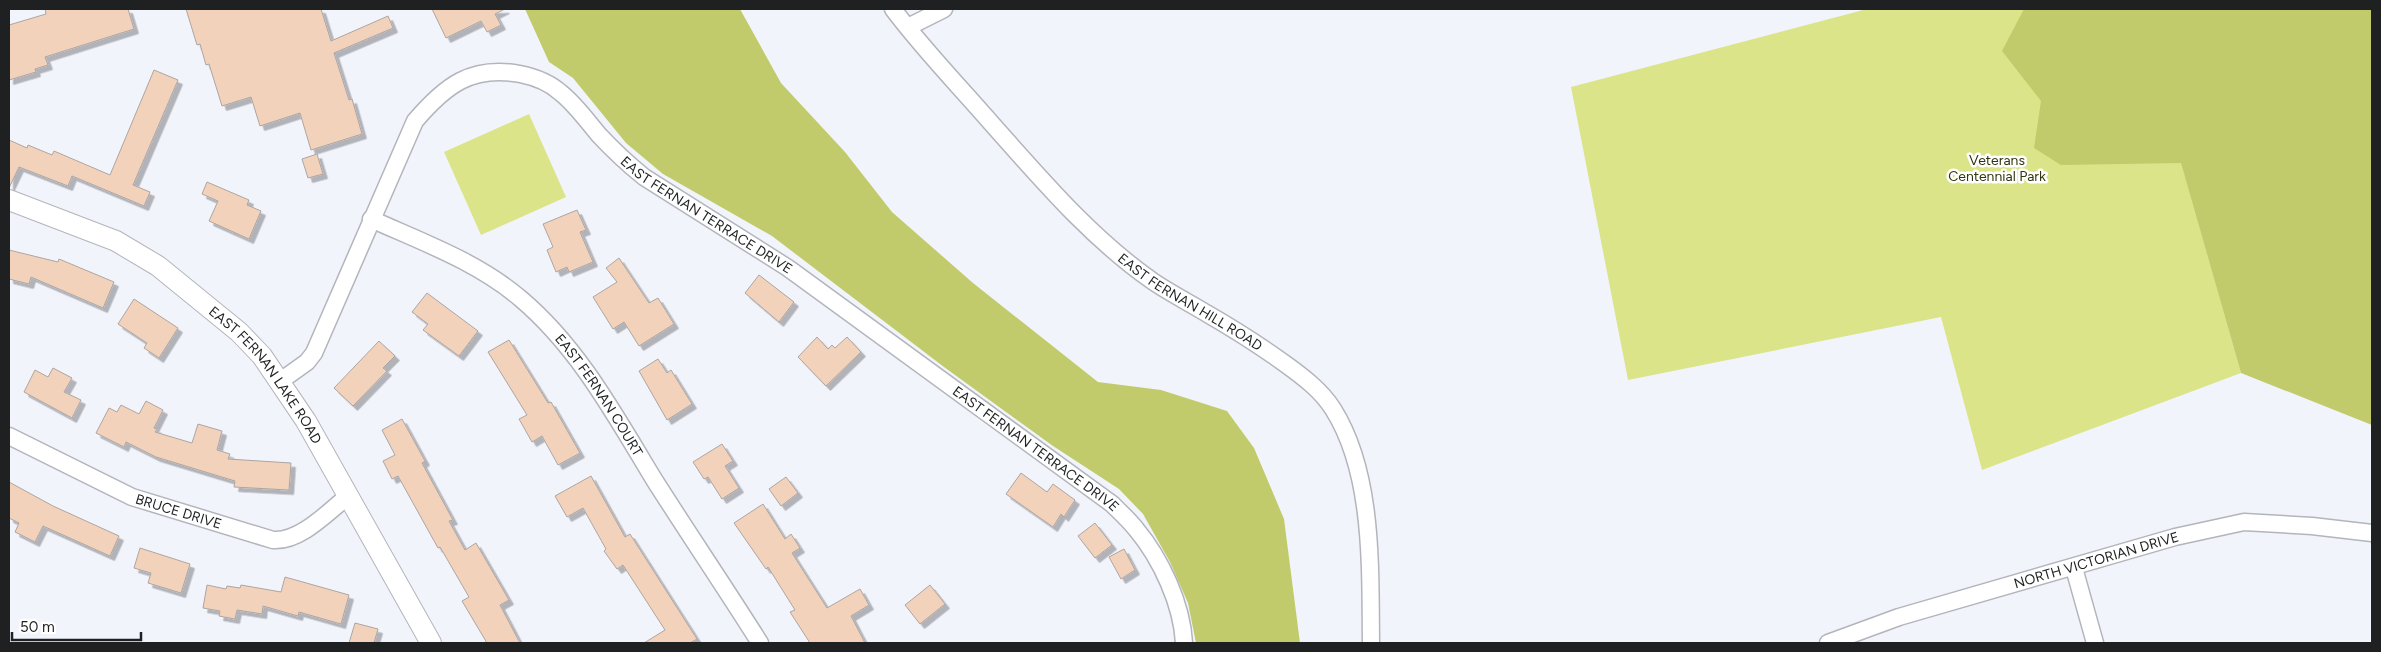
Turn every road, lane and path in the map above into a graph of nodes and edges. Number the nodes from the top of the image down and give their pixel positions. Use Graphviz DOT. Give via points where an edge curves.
graph roads {
  1 [pos="893,9"];
  2 [pos="944,9"];
  3 [pos="908,26"];
  4 [pos="9,200"];
  5 [pos="371,219"];
  6 [pos="279,382"];
  7 [pos="9,436"];
  8 [pos="348,496"];
  9 [pos="2372,533"];
  10 [pos="2074,568"];
  11 [pos="431,643"];
  12 [pos="760,643"];
  13 [pos="1184,643"];
  14 [pos="1371,643"];
  15 [pos="1828,643"];
  16 [pos="2095,643"];
  1 -- 3 [label="street, EAST FERNAN HILL ROAD"];
  2 -- 3 [label="street"];
  3 -- 14 [label="street, EAST FERNAN HILL ROAD" via="1062,202 1105,244 1152,281 1261,347 1308,381 1324,397 1344,430 1359,472 1365,506"];
  4 -- 6 [label="street, EAST FERNAN LAKE ROAD" via="116,242 158,266 239,332 262,356"];
  5 -- 6 [label="street, EAST FERNAN TERRACE DRIVE" via="314,353"];
  5 -- 12 [label="street, EAST FERNAN COURT" via="483,272 520,298 562,340 607,404"];
  5 -- 13 [label="street, EAST FERNAN TERRACE DRIVE" via="408,132 434,99 452,85 485,72 507,72 543,81 561,93 623,160 644,177 788,268 1112,504 1136,528 1150,549 1175,600"];
  6 -- 8 [label="street, EAST FERNAN LAKE ROAD" via="306,421"];
  7 -- 8 [label="street, BRUCE DRIVE" via="132,497 273,540 288,538 304,530"];
  8 -- 11 [label="street, EAST FERNAN LAKE ROAD"];
  9 -- 10 [label="street, NORTH VICTORIAN DRIVE" via="2244,522 2175,537"];
  10 -- 15 [label="street, NORTH VICTORIAN DRIVE" via="1899,617"];
  10 -- 16 [label="street"];
}
